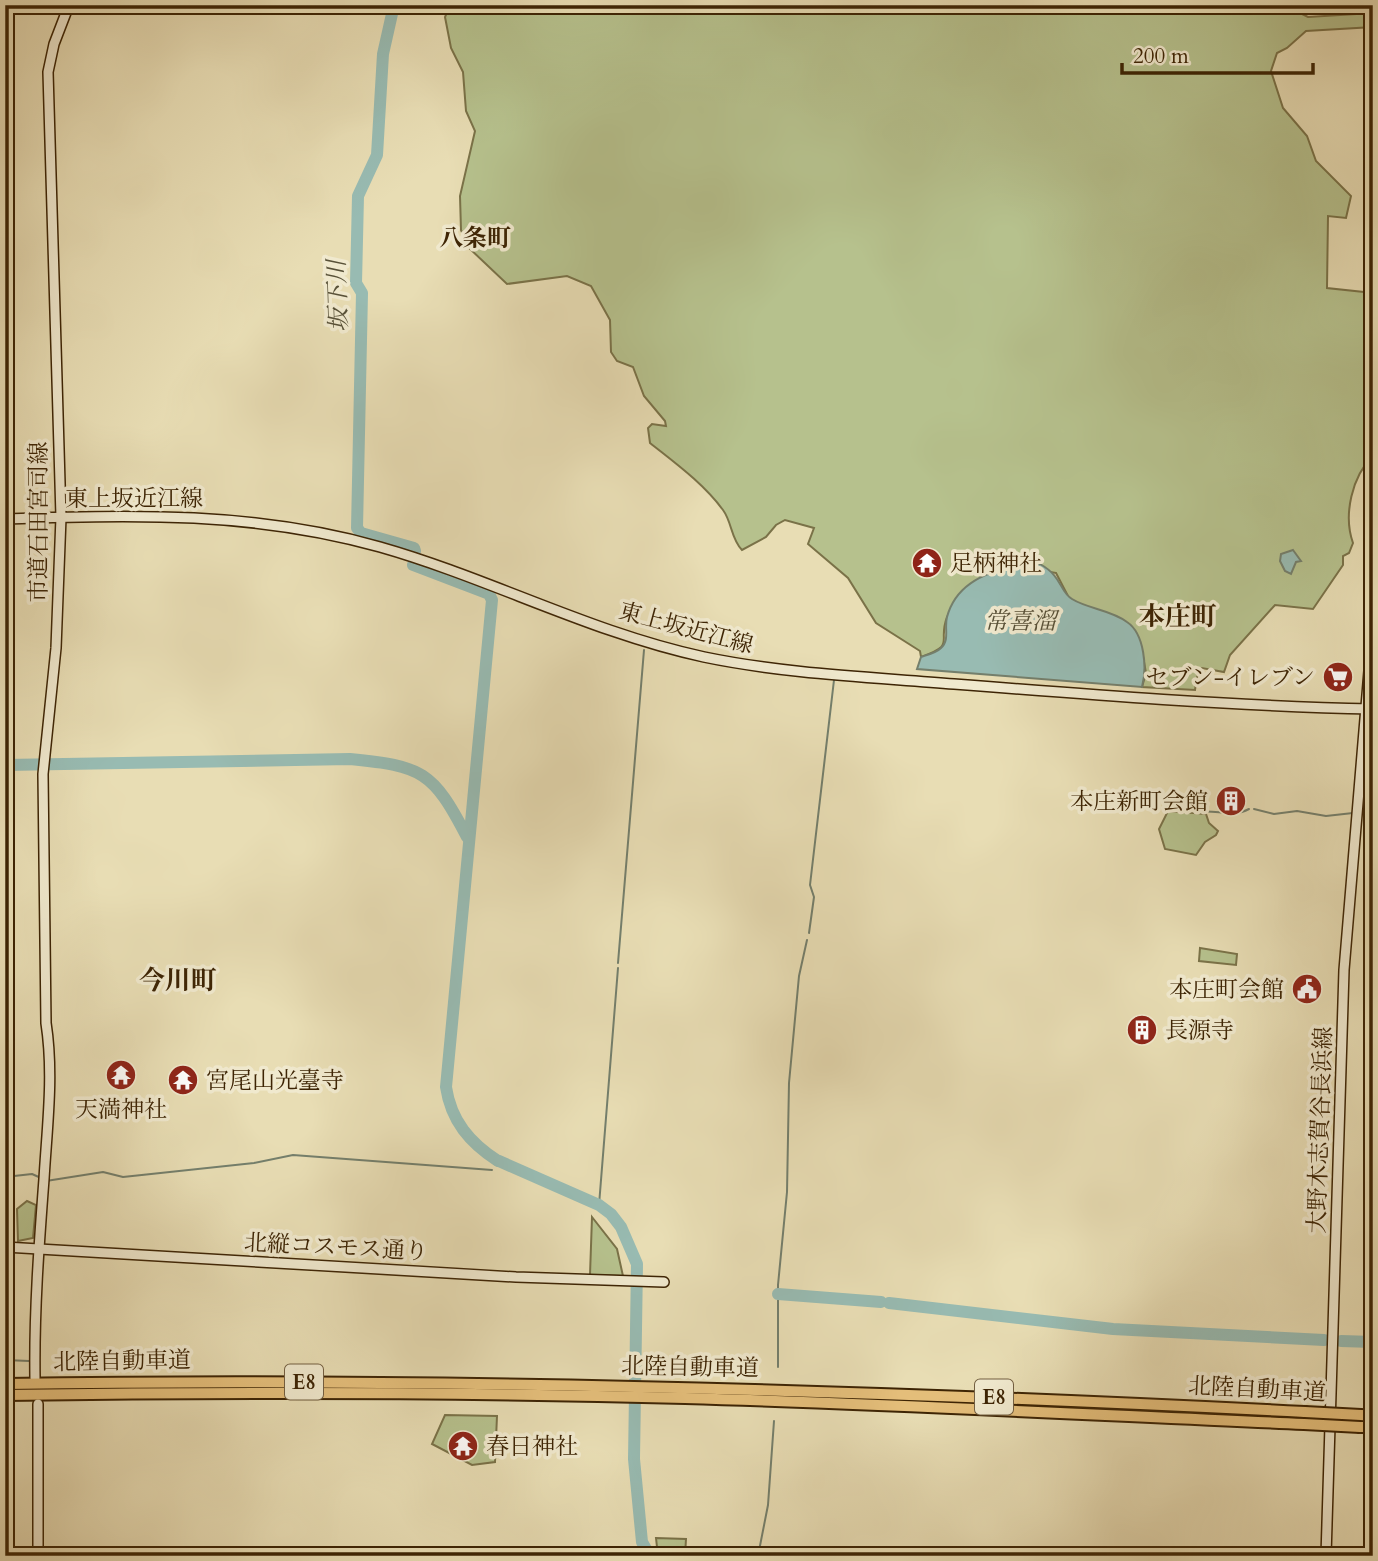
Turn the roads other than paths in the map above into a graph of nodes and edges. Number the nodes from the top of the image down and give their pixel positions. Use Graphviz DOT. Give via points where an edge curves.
graph roads {
  1 [pos="69,5"];
  2 [pos="61,517"];
  3 [pos="5,519"];
  4 [pos="1373,623"];
  5 [pos="1370,709"];
  6 [pos="5,1247"];
  7 [pos="39,1249"];
  8 [pos="664,1282"];
  9 [pos="36,1378"];
  10 [pos="5,1384"];
  11 [pos="603,1391"];
  12 [pos="5,1395"];
  13 [pos="38,1404"];
  14 [pos="1365,1419"];
  15 [pos="1373,1427"];
  16 [pos="38,1556"];
  17 [pos="1326,1556"];
  1 -- 2 [label="main road, 市道石田宮司線" via="48,72"];
  2 -- 3 [label="main road, 東上坂近江線"];
  2 -- 5 [label="main road, 東上坂近江線" via="230,519 331,534 432,564 644,641 760,667 1015,689"];
  2 -- 7 [label="main road, 市道石田宮司線" via="44,761 50,1056"];
  4 -- 5 [label="main road, 大野木志賀谷長浜線"];
  5 -- 17 [label="main road, 大野木志賀谷長浜線" via="1356,813 1343,991"];
  6 -- 7 [label="main road, 北縦コスモス通り"];
  7 -- 8 [label="main road, 北縦コスモス通り"];
  7 -- 9 [label="main road, 市道石田宮司線"];
  10 -- 11 [label="highway, 北陸自動車道 / E8" via="261,1381"];
  11 -- 12 [label="highway, 北陸自動車道 / E8"];
  11 -- 14 [label="highway, 北陸自動車道 / E8, bridge"];
  13 -- 16 [label="main road"];
  14 -- 15 [label="highway, 北陸自動車道 / E8"];
}
